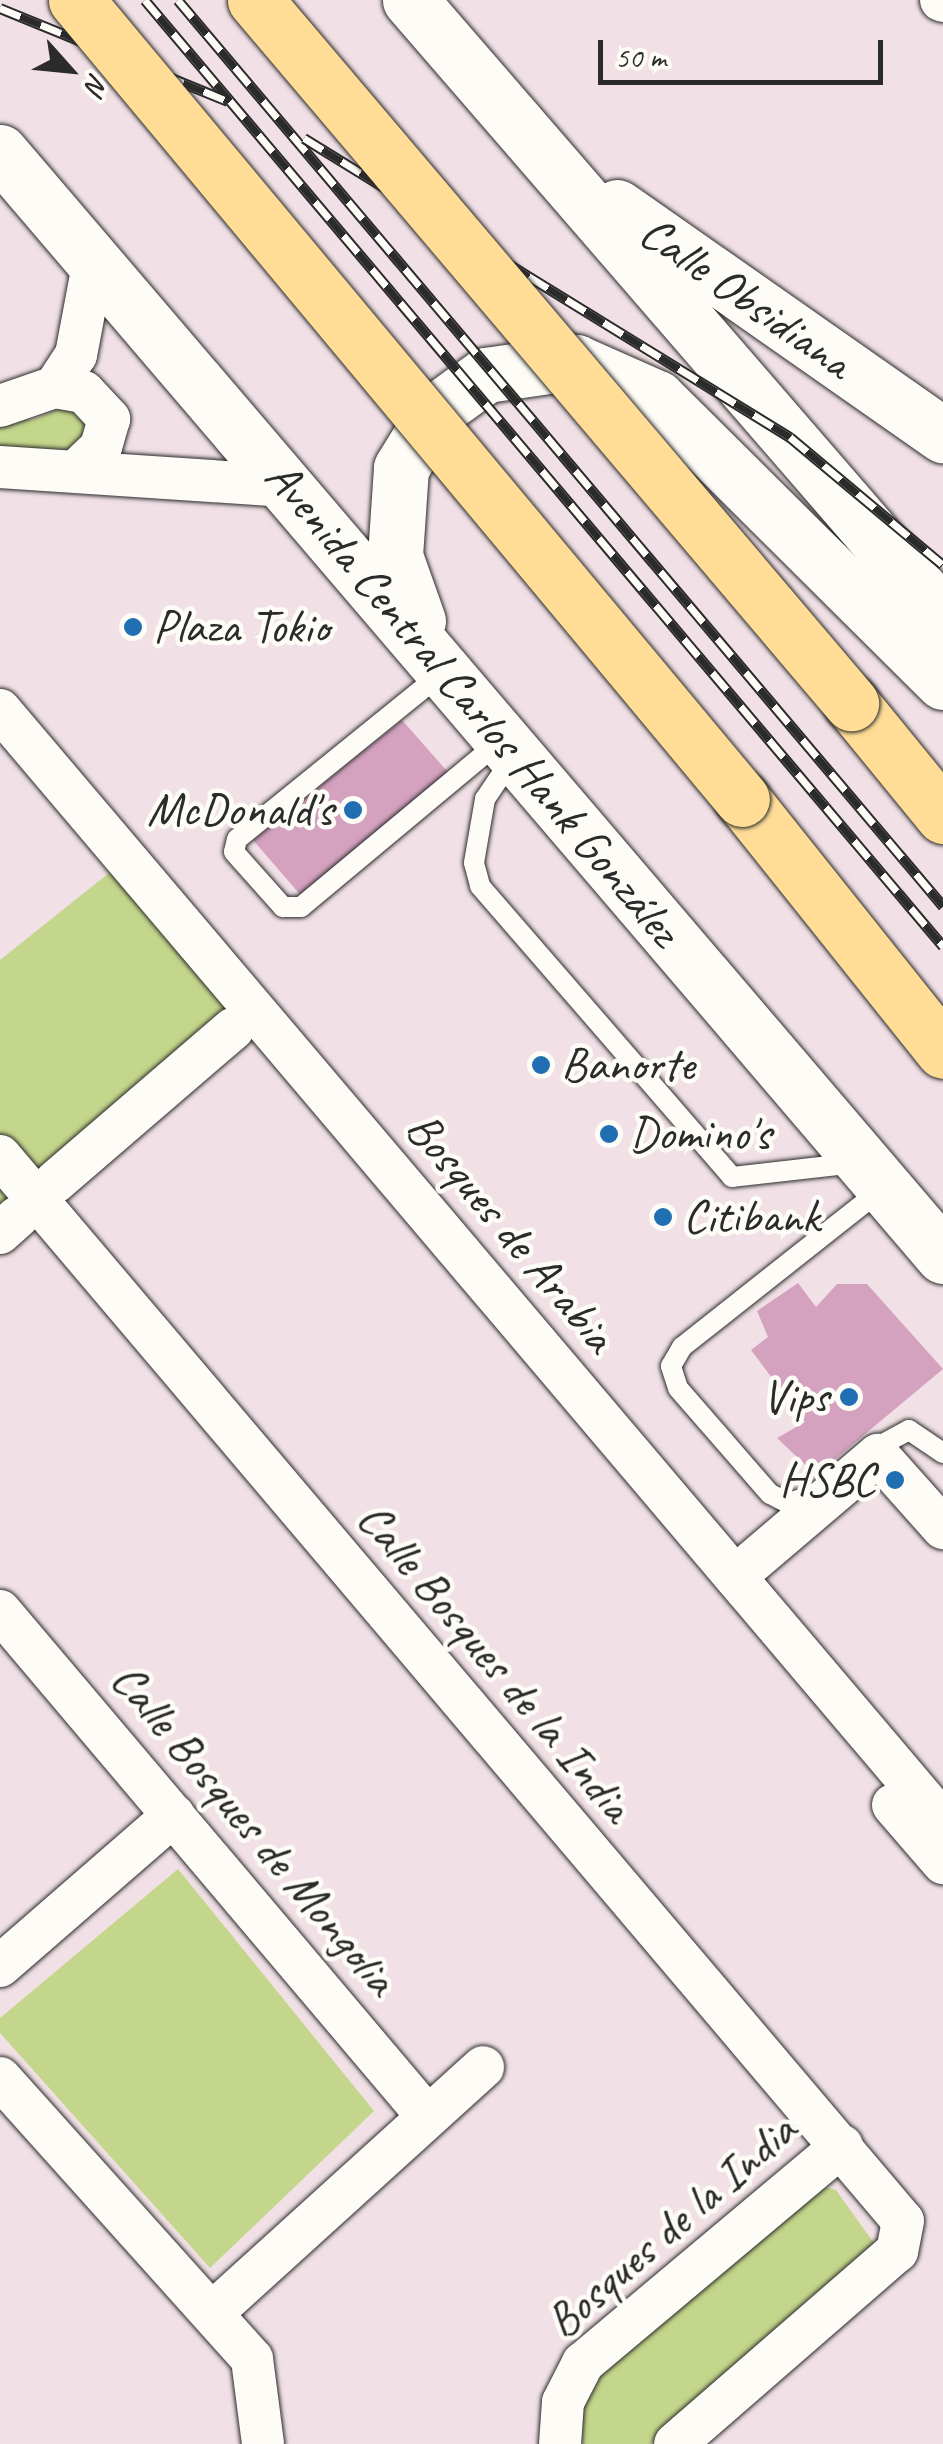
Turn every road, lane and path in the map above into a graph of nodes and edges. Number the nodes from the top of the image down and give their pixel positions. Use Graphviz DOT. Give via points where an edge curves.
graph roads {
  1 [pos="76,0"];
  2 [pos="254,0"];
  3 [pos="429,7"];
  4 [pos="0,152"];
  5 [pos="549,160"];
  6 [pos="94,260"];
  7 [pos="54,386"];
  8 [pos="0,406"];
  9 [pos="943,434"];
  10 [pos="0,467"];
  11 [pos="76,471"];
  12 [pos="289,486"];
  13 [pos="943,616"];
  14 [pos="447,669"];
  15 [pos="943,682"];
  16 [pos="0,710"];
  17 [pos="512,743"];
  18 [pos="943,816"];
  19 [pos="93,864"];
  20 [pos="233,1029"];
  21 [pos="943,1051"];
  22 [pos="0,1156"];
  23 [pos="872,1175"];
  24 [pos="55,1182"];
  25 [pos="943,1256"];
  26 [pos="943,1452"];
  27 [pos="943,1528"];
  28 [pos="751,1563"];
  29 [pos="0,1611"];
  30 [pos="174,1815"];
  31 [pos="943,1822"];
  32 [pos="943,1863"];
  33 [pos="0,1966"];
  34 [pos="484,2067"];
  35 [pos="0,2078"];
  36 [pos="427,2116"];
  37 [pos="842,2146"];
  38 [pos="212,2312"];
  39 [pos="263,2444"];
  40 [pos="560,2444"];
  41 [pos="674,2444"];
  1 -- 21 [label="highway, bridge"];
  2 -- 18 [label="highway, bridge"];
  3 -- 5 [label="main road"];
  4 -- 6 [label="main road, Avenida Central Carlos Hank González"];
  5 -- 9 [label="main road, Calle Obsidiana"];
  5 -- 13 [label="main road"];
  6 -- 7 [label="street" via="90,319"];
  6 -- 12 [label="main road, Avenida Central Carlos Hank González"];
  7 -- 8 [label="street"];
  7 -- 11 [label="street" via="84,392 108,420 101,447"];
  10 -- 11 [label="street"];
  11 -- 12 [label="street"];
  12 -- 14 [label="main road, Avenida Central Carlos Hank González"];
  14 -- 15 [label="main road" via="398,570 392,518 401,468 436,411 486,375 576,362 657,398"];
  14 -- 17 [label="main road, Avenida Central Carlos Hank González"];
  14 -- 17 [label="lane" via="237,839 234,852 283,907 302,907"];
  16 -- 31 [label="street, Bosques de Arabia"];
  17 -- 23 [label="main road, Avenida Central Carlos Hank González"];
  17 -- 23 [label="lane" via="485,799 474,863 480,886 732,1177"];
  19 -- 20 [label="street"];
  20 -- 24 [label="street"];
  20 -- 32 [label="street"];
  22 -- 37 [label="street, Calle Bosques de la India"];
  23 -- 25 [label="main road, Avenida Central Carlos Hank González"];
  23 -- 26 [label="lane" via="682,1347 672,1378 770,1494 788,1503 899,1431 918,1432"];
  27 -- 28 [label="street" via="878,1455"];
  29 -- 30 [label="street, Calle Bosques de Mongolia"];
  30 -- 33 [label="street"];
  30 -- 36 [label="street, Calle Bosques de Mongolia"];
  34 -- 36 [label="street"];
  35 -- 38 [label="street"];
  36 -- 38 [label="street"];
  37 -- 40 [label="street, Bosques de la India" via="582,2363 563,2402"];
  37 -- 41 [label="street, Calle Bosques de la India" via="906,2236"];
  38 -- 39 [label="street" via="252,2359"];
}
